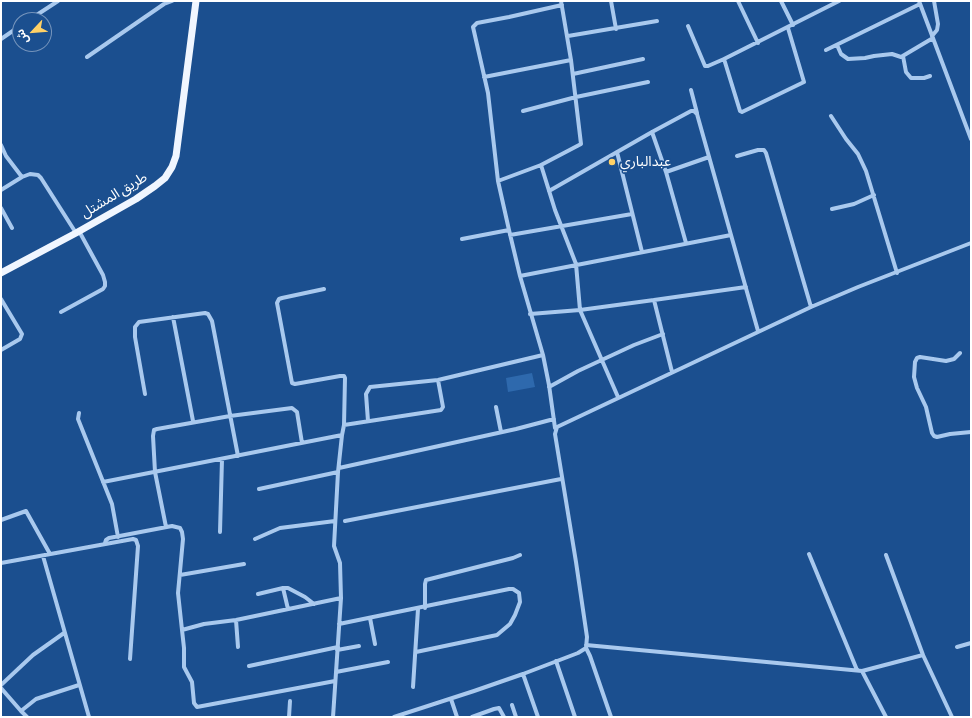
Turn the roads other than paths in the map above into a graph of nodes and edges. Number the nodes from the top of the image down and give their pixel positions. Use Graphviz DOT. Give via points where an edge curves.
graph roads {
  1 [pos="58,1"];
  2 [pos="172,1"];
  3 [pos="196,1"];
  4 [pos="611,1"];
  5 [pos="738,1"];
  6 [pos="781,1"];
  7 [pos="839,1"];
  8 [pos="934,1"];
  9 [pos="920,2"];
  10 [pos="562,3"];
  11 [pos="41,12"];
  12 [pos="657,21"];
  13 [pos="793,25"];
  14 [pos="688,26"];
  15 [pos="616,28"];
  16 [pos="788,28"];
  17 [pos="12,31"];
  18 [pos="568,36"];
  19 [pos="933,37"];
  20 [pos="1,39"];
  21 [pos="758,43"];
  22 [pos="837,45"];
  23 [pos="826,50"];
  24 [pos="903,56"];
  25 [pos="87,57"];
  26 [pos="643,59"];
  27 [pos="724,59"];
  28 [pos="571,60"];
  29 [pos="573,74"];
  30 [pos="930,76"];
  31 [pos="484,77"];
  32 [pos="648,82"];
  33 [pos="691,90"];
  34 [pos="576,97"];
  35 [pos="523,111"];
  36 [pos="697,114"];
  37 [pos="832,116"];
  38 [pos="652,132"];
  39 [pos="971,139"];
  40 [pos="1,145"];
  41 [pos="617,152"];
  42 [pos="737,156"];
  43 [pos="709,157"];
  44 [pos="541,165"];
  45 [pos="666,172"];
  46 [pos="22,177"];
  47 [pos="498,181"];
  48 [pos="1,190"];
  49 [pos="549,191"];
  50 [pos="874,195"];
  51 [pos="1,208"];
  52 [pos="832,208"];
  53 [pos="632,214"];
  54 [pos="562,227"];
  55 [pos="12,228"];
  56 [pos="509,230"];
  57 [pos="78,232"];
  58 [pos="510,235"];
  59 [pos="731,235"];
  60 [pos="462,239"];
  61 [pos="686,243"];
  62 [pos="971,243"];
  63 [pos="642,252"];
  64 [pos="576,264"];
  65 [pos="1,273"];
  66 [pos="897,273"];
  67 [pos="520,276"];
  68 [pos="746,287"];
  69 [pos="324,289"];
  70 [pos="1,299"];
  71 [pos="654,300"];
  72 [pos="810,308"];
  73 [pos="580,310"];
  74 [pos="61,312"];
  75 [pos="530,314"];
  76 [pos="173,317"];
  77 [pos="758,331"];
  78 [pos="663,334"];
  79 [pos="1,350"];
  80 [pos="960,353"];
  81 [pos="543,355"];
  82 [pos="603,360"];
  83 [pos="672,372"];
  84 [pos="438,380"];
  85 [pos="549,387"];
  86 [pos="144,394"];
  87 [pos="618,397"];
  88 [pos="496,407"];
  89 [pos="79,413"];
  90 [pos="230,416"];
  91 [pos="554,419"];
  92 [pos="193,421"];
  93 [pos="368,421"];
  94 [pos="344,425"];
  95 [pos="555,429"];
  96 [pos="501,432"];
  97 [pos="971,432"];
  98 [pos="342,435"];
  99 [pos="302,443"];
  100 [pos="238,456"];
  101 [pos="222,459"];
  102 [pos="338,470"];
  103 [pos="155,472"];
  104 [pos="561,479"];
  105 [pos="104,482"];
  106 [pos="259,489"];
  107 [pos="1,520"];
  108 [pos="335,520"];
  109 [pos="345,521"];
  110 [pos="166,527"];
  111 [pos="220,532"];
  112 [pos="118,537"];
  113 [pos="255,539"];
  114 [pos="105,543"];
  115 [pos="50,554"];
  116 [pos="809,554"];
  117 [pos="520,555"];
  118 [pos="886,555"];
  119 [pos="43,556"];
  120 [pos="1,563"];
  121 [pos="244,564"];
  122 [pos="180,576"];
  123 [pos="283,588"];
  124 [pos="258,594"];
  125 [pos="341,598"];
  126 [pos="314,604"];
  127 [pos="425,608"];
  128 [pos="288,609"];
  129 [pos="418,609"];
  130 [pos="370,618"];
  131 [pos="236,620"];
  132 [pos="340,624"];
  133 [pos="182,630"];
  134 [pos="64,632"];
  135 [pos="971,643"];
  136 [pos="374,644"];
  137 [pos="359,646"];
  138 [pos="586,646"];
  139 [pos="238,647"];
  140 [pos="338,648"];
  141 [pos="957,648"];
  142 [pos="416,652"];
  143 [pos="924,655"];
  144 [pos="130,659"];
  145 [pos="556,661"];
  146 [pos="388,662"];
  147 [pos="249,666"];
  148 [pos="860,670"];
  149 [pos="336,672"];
  150 [pos="523,674"];
  151 [pos="336,681"];
  152 [pos="79,685"];
  153 [pos="1,686"];
  154 [pos="413,687"];
  155 [pos="451,699"];
  156 [pos="290,701"];
  157 [pos="512,705"];
  158 [pos="24,715"];
  159 [pos="89,717"];
  160 [pos="289,717"];
  161 [pos="333,717"];
  162 [pos="394,717"];
  163 [pos="457,717"];
  164 [pos="472,717"];
  165 [pos="504,717"];
  166 [pos="515,717"];
  167 [pos="538,717"];
  168 [pos="575,717"];
  169 [pos="612,717"];
  170 [pos="886,717"];
  171 [pos="952,717"];
  1 -- 11 [label="street"];
  2 -- 25 [label="street"];
  3 -- 57 [label="main road, طريق المشتل" via="176,156 172,167 165,178 136,200"];
  4 -- 15 [label="street"];
  5 -- 21 [label="street"];
  6 -- 13 [label="street"];
  7 -- 13 [label="street"];
  8 -- 19 [label="street" via="938,24"];
  9 -- 19 [label="street"];
  9 -- 22 [label="street"];
  10 -- 18 [label="street"];
  10 -- 31 [label="street" via="474,25"];
  12 -- 15 [label="street"];
  13 -- 16 [label="street"];
  14 -- 27 [label="street" via="705,66"];
  15 -- 18 [label="street"];
  16 -- 21 [label="street"];
  16 -- 27 [label="street" via="804,81 802,84 742,112"];
  17 -- 20 [label="street"];
  18 -- 28 [label="street"];
  19 -- 24 [label="street"];
  19 -- 39 [label="street"];
  21 -- 27 [label="street"];
  22 -- 23 [label="street"];
  22 -- 24 [label="street" via="841,54 848,59 892,54"];
  24 -- 30 [label="street" via="906,72 911,78"];
  26 -- 29 [label="street"];
  28 -- 29 [label="street"];
  28 -- 31 [label="street"];
  29 -- 34 [label="street"];
  31 -- 47 [label="street"];
  32 -- 34 [label="street"];
  33 -- 36 [label="street"];
  34 -- 35 [label="street"];
  34 -- 44 [label="street" via="581,144"];
  36 -- 38 [label="street" via="691,111"];
  36 -- 43 [label="street"];
  37 -- 50 [label="street" via="861,160"];
  38 -- 41 [label="street"];
  38 -- 45 [label="street"];
  40 -- 46 [label="street"];
  41 -- 49 [label="street"];
  41 -- 53 [label="street"];
  42 -- 72 [label="street" via="758,150 764,150 766,154"];
  43 -- 45 [label="street"];
  43 -- 59 [label="street"];
  44 -- 47 [label="street"];
  44 -- 49 [label="street"];
  45 -- 61 [label="street"];
  46 -- 48 [label="street"];
  46 -- 57 [label="street" via="35,174 41,178"];
  47 -- 56 [label="street"];
  49 -- 54 [label="street"];
  50 -- 52 [label="street" via="854,204"];
  50 -- 66 [label="street"];
  51 -- 55 [label="street"];
  53 -- 54 [label="street"];
  53 -- 63 [label="street"];
  54 -- 58 [label="street"];
  54 -- 64 [label="street"];
  56 -- 58 [label="street"];
  56 -- 60 [label="street"];
  57 -- 65 [label="main road, طريق المشتل"];
  57 -- 74 [label="street" via="103,275 105,286"];
  58 -- 67 [label="street"];
  59 -- 61 [label="street"];
  59 -- 68 [label="street"];
  61 -- 63 [label="street"];
  62 -- 66 [label="street"];
  63 -- 64 [label="street"];
  64 -- 67 [label="street"];
  64 -- 73 [label="street"];
  66 -- 72 [label="street"];
  67 -- 75 [label="street"];
  68 -- 71 [label="street"];
  68 -- 77 [label="street"];
  69 -- 94 [label="street" via="282,298 277,303 292,383 344,376"];
  70 -- 79 [label="street" via="22,334"];
  71 -- 73 [label="street"];
  71 -- 78 [label="street"];
  72 -- 77 [label="street"];
  73 -- 75 [label="street"];
  73 -- 82 [label="street"];
  75 -- 81 [label="street"];
  76 -- 86 [label="street" via="139,322 135,327 136,350"];
  76 -- 90 [label="street" via="205,313 210,316"];
  76 -- 92 [label="street"];
  77 -- 83 [label="street"];
  78 -- 82 [label="street"];
  78 -- 83 [label="street"];
  80 -- 97 [label="street" via="946,362 917,358 914,377 934,436"];
  81 -- 84 [label="street"];
  81 -- 85 [label="street"];
  82 -- 85 [label="street"];
  82 -- 87 [label="street"];
  83 -- 87 [label="street"];
  84 -- 93 [label="street" via="370,387 366,394"];
  84 -- 93 [label="street" via="444,407 441,410"];
  85 -- 91 [label="street"];
  87 -- 95 [label="street"];
  88 -- 96 [label="street"];
  89 -- 105 [label="street" via="78,419"];
  90 -- 92 [label="street"];
  90 -- 99 [label="street" via="292,408 297,412"];
  90 -- 100 [label="street"];
  91 -- 95 [label="street"];
  91 -- 96 [label="street"];
  92 -- 103 [label="street" via="154,430"];
  93 -- 94 [label="street"];
  94 -- 98 [label="street"];
  95 -- 104 [label="street"];
  96 -- 102 [label="street"];
  98 -- 99 [label="street"];
  98 -- 102 [label="street"];
  99 -- 100 [label="street"];
  100 -- 101 [label="street"];
  101 -- 103 [label="street"];
  101 -- 111 [label="street"];
  102 -- 106 [label="street"];
  102 -- 108 [label="street"];
  103 -- 105 [label="street"];
  103 -- 110 [label="street"];
  104 -- 109 [label="street"];
  104 -- 138 [label="street" via="576,562"];
  105 -- 112 [label="street" via="112,504"];
  107 -- 115 [label="street" via="26,511"];
  108 -- 113 [label="street" via="280,528"];
  108 -- 125 [label="street" via="334,546 340,563"];
  110 -- 112 [label="street"];
  110 -- 122 [label="street" via="176,526 182,532"];
  112 -- 114 [label="street" via="107,539"];
  114 -- 115 [label="street"];
  114 -- 144 [label="street" via="133,538 138,546"];
  115 -- 119 [label="street"];
  116 -- 148 [label="street"];
  117 -- 127 [label="street" via="426,580"];
  118 -- 143 [label="street"];
  119 -- 120 [label="street"];
  119 -- 134 [label="street"];
  121 -- 122 [label="street"];
  122 -- 133 [label="street" via="178,593"];
  123 -- 124 [label="street"];
  123 -- 126 [label="street"];
  123 -- 128 [label="street"];
  125 -- 126 [label="street"];
  125 -- 132 [label="street"];
  126 -- 128 [label="street"];
  127 -- 129 [label="street"];
  127 -- 142 [label="street" via="509,589 517,590 521,599 510,624 497,635"];
  128 -- 131 [label="street"];
  129 -- 130 [label="street"];
  129 -- 142 [label="street"];
  130 -- 132 [label="street"];
  130 -- 136 [label="street"];
  131 -- 133 [label="street"];
  131 -- 139 [label="street"];
  132 -- 140 [label="street"];
  133 -- 151 [label="street" via="184,667 192,682 194,703 197,707"];
  134 -- 152 [label="street"];
  134 -- 153 [label="street" via="33,655"];
  135 -- 141 [label="street"];
  137 -- 140 [label="street"];
  138 -- 145 [label="street" via="578,654"];
  138 -- 148 [label="street"];
  138 -- 169 [label="street"];
  140 -- 147 [label="street"];
  140 -- 149 [label="street"];
  142 -- 154 [label="street"];
  143 -- 148 [label="street"];
  143 -- 171 [label="street"];
  145 -- 150 [label="street"];
  145 -- 168 [label="street"];
  146 -- 149 [label="street"];
  148 -- 170 [label="street"];
  149 -- 151 [label="street"];
  150 -- 155 [label="street"];
  150 -- 167 [label="street"];
  151 -- 161 [label="street"];
  152 -- 158 [label="street" via="36,699"];
  152 -- 159 [label="street"];
  153 -- 158 [label="street"];
  155 -- 162 [label="street"];
  155 -- 163 [label="street"];
  156 -- 160 [label="street"];
  157 -- 166 [label="street"];
  164 -- 165 [label="street" via="499,708"];
}
